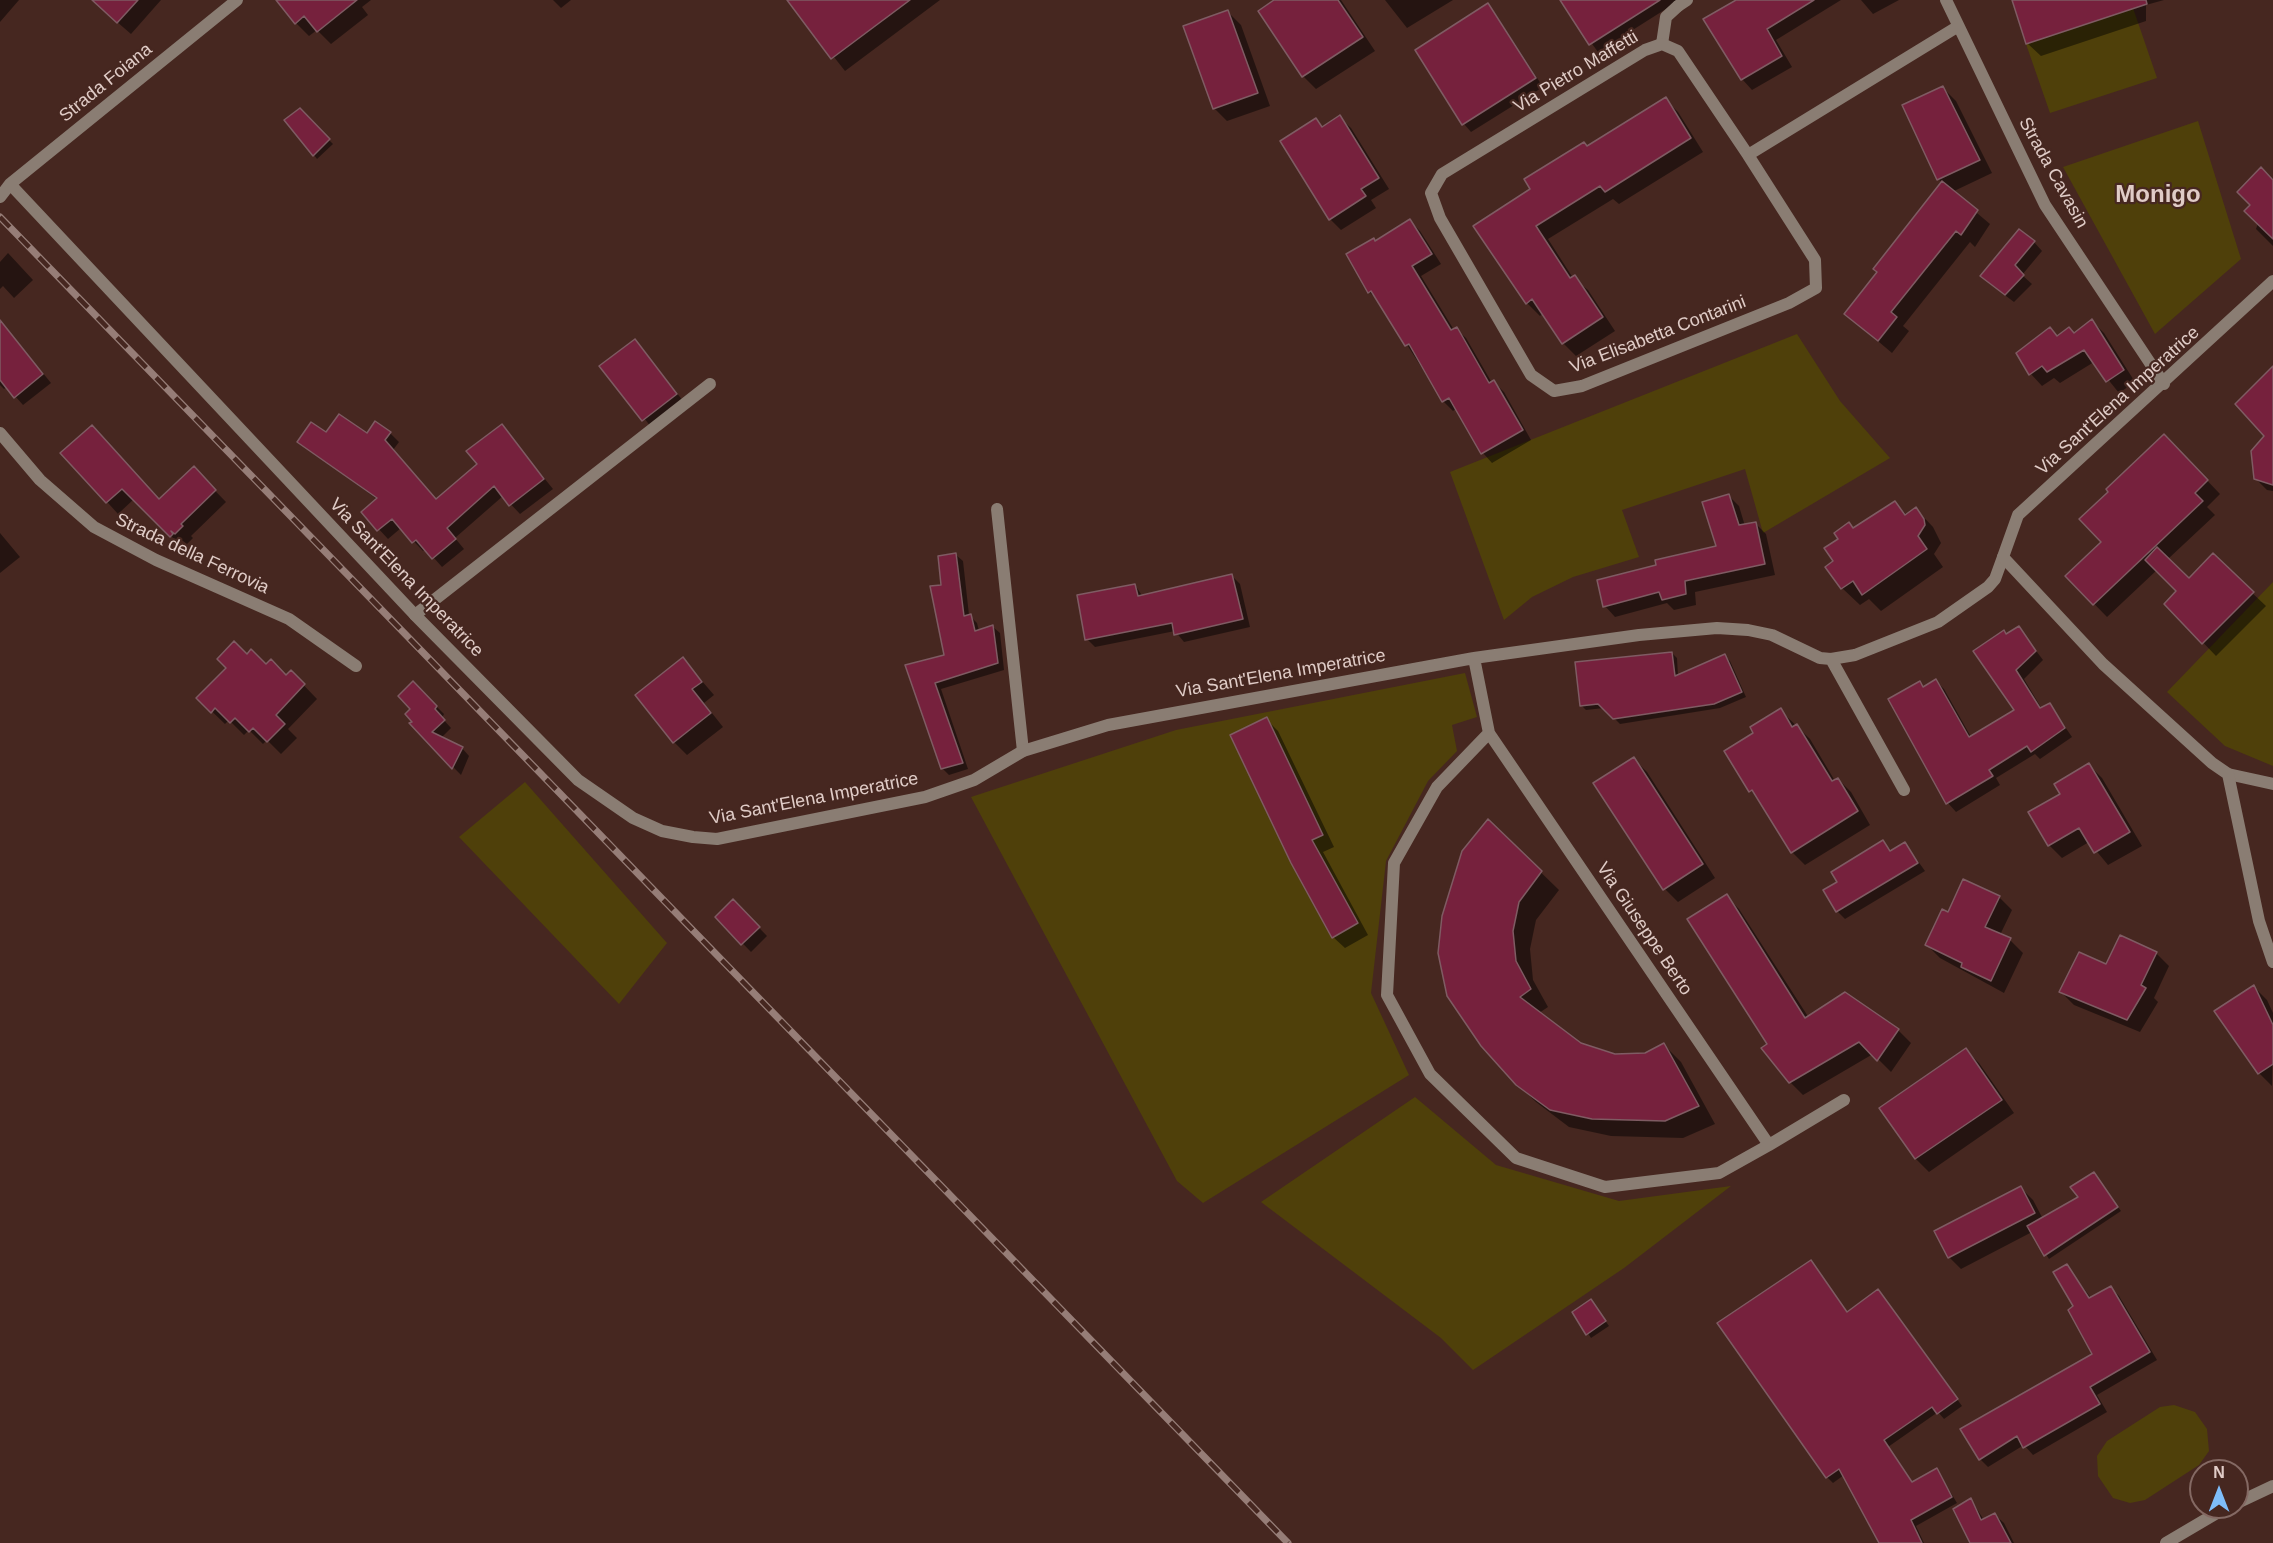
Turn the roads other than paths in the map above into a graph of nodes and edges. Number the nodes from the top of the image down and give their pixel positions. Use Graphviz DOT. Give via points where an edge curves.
graph roads {
  1 [pos="237,0"];
  2 [pos="1946,0"];
  3 [pos="1683,3"];
  4 [pos="1957,27"];
  5 [pos="1662,44"];
  6 [pos="1748,155"];
  7 [pos="10,184"];
  8 [pos="1431,193"];
  9 [pos="0,197"];
  10 [pos="2273,281"];
  11 [pos="710,384"];
  12 [pos="2164,384"];
  13 [pos="0,433"];
  14 [pos="996,509"];
  15 [pos="2003,557"];
  16 [pos="415,615"];
  17 [pos="1474,658"];
  18 [pos="1831,659"];
  19 [pos="356,666"];
  20 [pos="1490,733"];
  21 [pos="1023,752"];
  22 [pos="2228,774"];
  23 [pos="2273,784"];
  24 [pos="1904,790"];
  25 [pos="2273,962"];
  26 [pos="1844,1100"];
  27 [pos="1769,1145"];
  28 [pos="2273,1486"];
  29 [pos="2249,1497"];
  30 [pos="2207,1519"];
  31 [pos="2166,1543"];
  1 -- 7 [label="street, Strada Foiana"];
  2 -- 4 [label="street, Strada Cavasin"];
  3 -- 5 [label="street" via="1666,17"];
  4 -- 6 [label="street"];
  4 -- 12 [label="street, Strada Cavasin" via="2045,205"];
  5 -- 6 [label="street, Via Pietro Maffetti" via="1678,51"];
  5 -- 8 [label="street, Via Pietro Maffetti" via="1645,50 1442,174"];
  6 -- 8 [label="street, Via Elisabetta Contarini" via="1815,260 1816,288 1789,303 1582,386 1554,391 1531,375 1440,218"];
  7 -- 9 [label="street, Strada Foiana"];
  7 -- 16 [label="street, Via Sant'Elena Imperatrice"];
  10 -- 12 [label="street, Via Sant'Elena Imperatrice"];
  11 -- 16 [label="street"];
  12 -- 15 [label="street, Via Sant'Elena Imperatrice" via="2018,515"];
  13 -- 19 [label="street, Strada della Ferrovia" via="40,480 93,527 156,560 289,619"];
  14 -- 21 [label="street"];
  15 -- 18 [label="street, Via Sant'Elena Imperatrice" via="1988,587 1938,622 1856,655"];
  15 -- 22 [label="street" via="2103,664 2212,764"];
  16 -- 21 [label="street, Via Sant'Elena Imperatrice" via="578,780 633,818 662,831 717,839 925,797 974,780"];
  17 -- 18 [label="street, Via Sant'Elena Imperatrice" via="1717,628 1772,635 1820,658"];
  17 -- 20 [label="street, Via Giuseppe Berto"];
  17 -- 21 [label="street, Via Sant'Elena Imperatrice" via="1108,725"];
  18 -- 24 [label="street"];
  20 -- 27 [label="street, Via Giuseppe Berto"];
  20 -- 27 [label="street" via="1437,787 1394,863 1387,994 1430,1074 1516,1158 1605,1187 1719,1173"];
  22 -- 23 [label="street"];
  22 -- 25 [label="street" via="2259,921"];
  26 -- 27 [label="street"];
  28 -- 29 [label="street"];
  30 -- 31 [label="street"];
}
